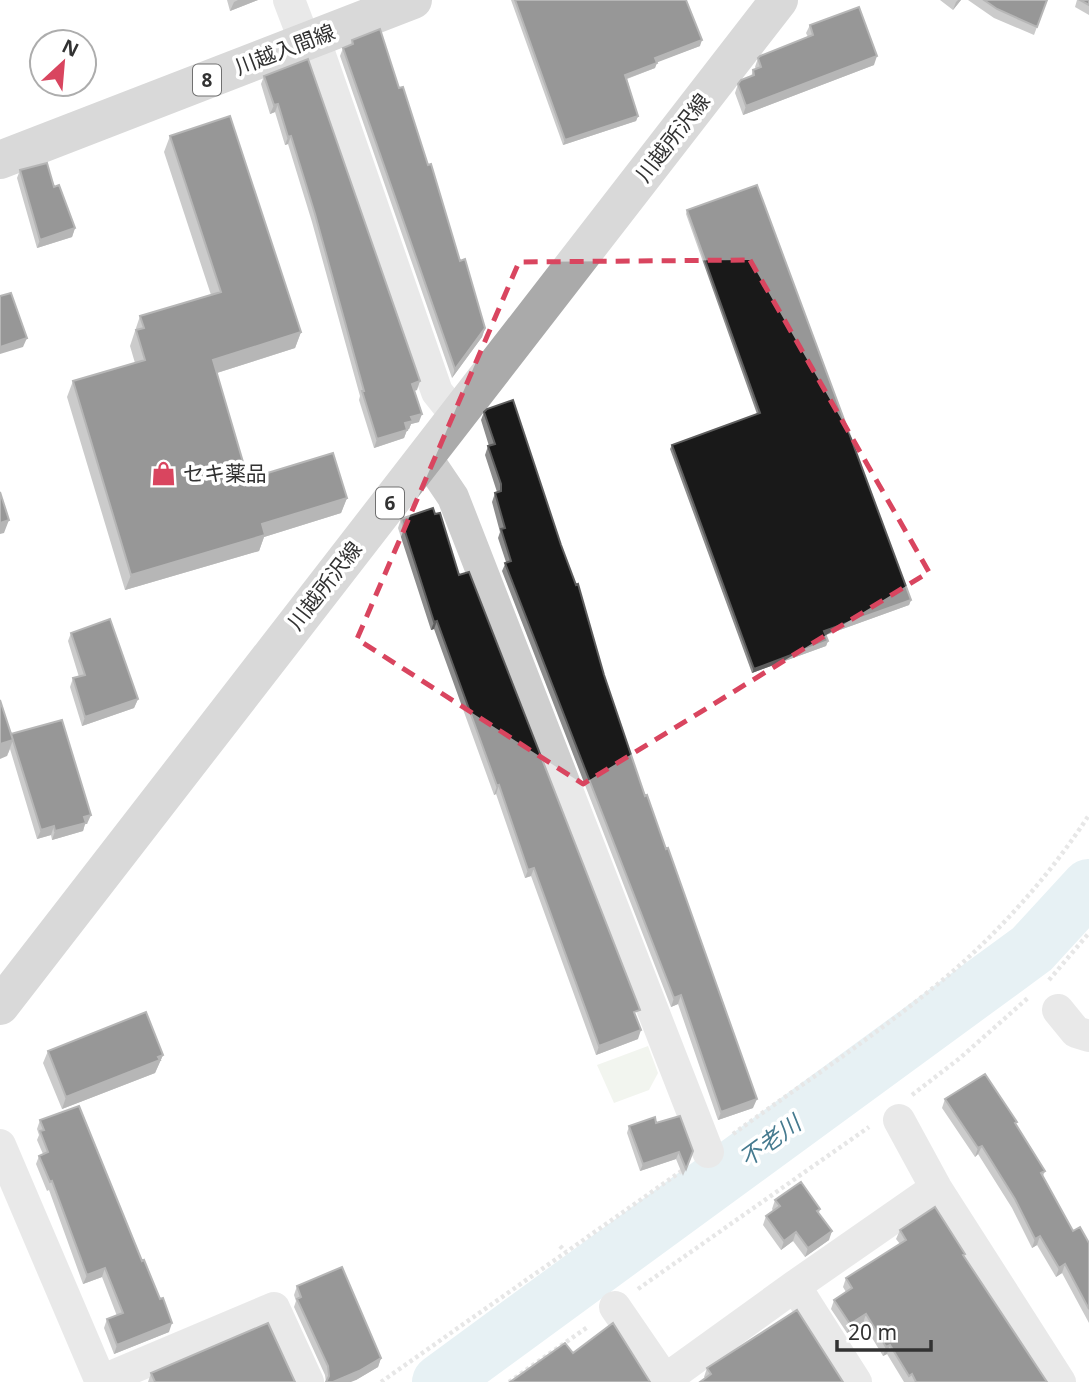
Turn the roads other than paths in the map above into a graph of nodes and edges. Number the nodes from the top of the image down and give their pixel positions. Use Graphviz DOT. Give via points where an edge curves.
graph roads {
  1 [pos="289,0"];
  2 [pos="413,0"];
  3 [pos="779,0"];
  4 [pos="310,40"];
  5 [pos="0,160"];
  6 [pos="457,417"];
  7 [pos="426,457"];
  8 [pos="1045,997"];
  9 [pos="0,1006"];
  10 [pos="1089,1036"];
  11 [pos="893,1114"];
  12 [pos="0,1145"];
  13 [pos="708,1152"];
  14 [pos="936,1188"];
  15 [pos="794,1286"];
  16 [pos="615,1307"];
  17 [pos="664,1381"];
  18 [pos="101,1382"];
  19 [pos="308,1382"];
  20 [pos="856,1382"];
  21 [pos="1060,1382"];
  1 -- 4 [label="street"];
  2 -- 4 [label="main road, 川越入間線 / 8"];
  3 -- 6 [label="main road, 川越所沢線 / 6"];
  4 -- 5 [label="main road, 川越入間線 / 8"];
  4 -- 6 [label="street" via="437,392"];
  6 -- 7 [label="main road, 川越所沢線 / 6"];
  7 -- 9 [label="main road, 川越所沢線 / 6"];
  7 -- 13 [label="street" via="453,497"];
  8 -- 10 [label="street" via="1076,1032"];
  11 -- 14 [label="street"];
  12 -- 18 [label="street"];
  14 -- 15 [label="street"];
  14 -- 21 [label="street"];
  15 -- 17 [label="street"];
  15 -- 20 [label="street"];
  16 -- 17 [label="street"];
  18 -- 19 [label="street" via="274,1308"];
}
